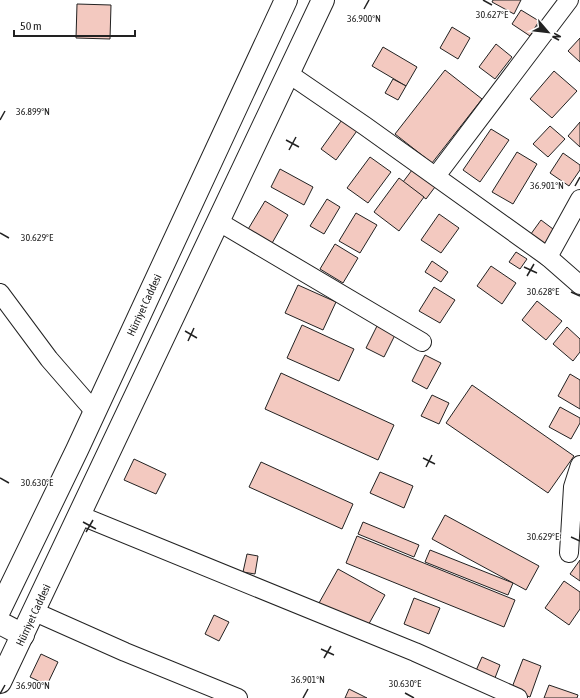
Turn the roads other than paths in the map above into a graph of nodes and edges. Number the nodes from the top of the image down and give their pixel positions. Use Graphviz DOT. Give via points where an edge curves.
graph roads {
  1 [pos="286,0"];
  2 [pos="323,0"];
  3 [pos="569,0"];
  4 [pos="289,74"];
  5 [pos="436,176"];
  6 [pos="580,199"];
  7 [pos="219,222"];
  8 [pos="548,257"];
  9 [pos="580,284"];
  10 [pos="0,293"];
  11 [pos="422,342"];
  12 [pos="95,412"];
  13 [pos="580,465"];
  14 [pos="79,515"];
  15 [pos="569,553"];
  16 [pos="0,609"];
  17 [pos="35,612"];
  18 [pos="0,623"];
  19 [pos="23,635"];
  20 [pos="5,659"];
  21 [pos="0,682"];
  22 [pos="238,698"];
  23 [pos="518,698"];
  1 -- 12 [label="main road, Hürriyet Caddesi"];
  2 -- 4 [label="main road, Hürriyet Caddesi"];
  3 -- 5 [label="street"];
  4 -- 5 [label="street"];
  4 -- 7 [label="main road, Hürriyet Caddesi"];
  5 -- 8 [label="street"];
  6 -- 8 [label="street"];
  7 -- 11 [label="street"];
  7 -- 14 [label="main road, Hürriyet Caddesi"];
  8 -- 9 [label="street"];
  10 -- 12 [label="street" via="49,359"];
  12 -- 16 [label="main road, Hürriyet Caddesi"];
  13 -- 15 [label="street" via="573,487"];
  14 -- 17 [label="main road, Hürriyet Caddesi"];
  14 -- 23 [label="street" via="415,652"];
  17 -- 19 [label="main road, Hürriyet Caddesi"];
  17 -- 22 [label="street"];
  18 -- 19 [label="main road"];
  19 -- 20 [label="main road, Hürriyet Caddesi"];
  20 -- 21 [label="main road, Hürriyet Caddesi"];
}
